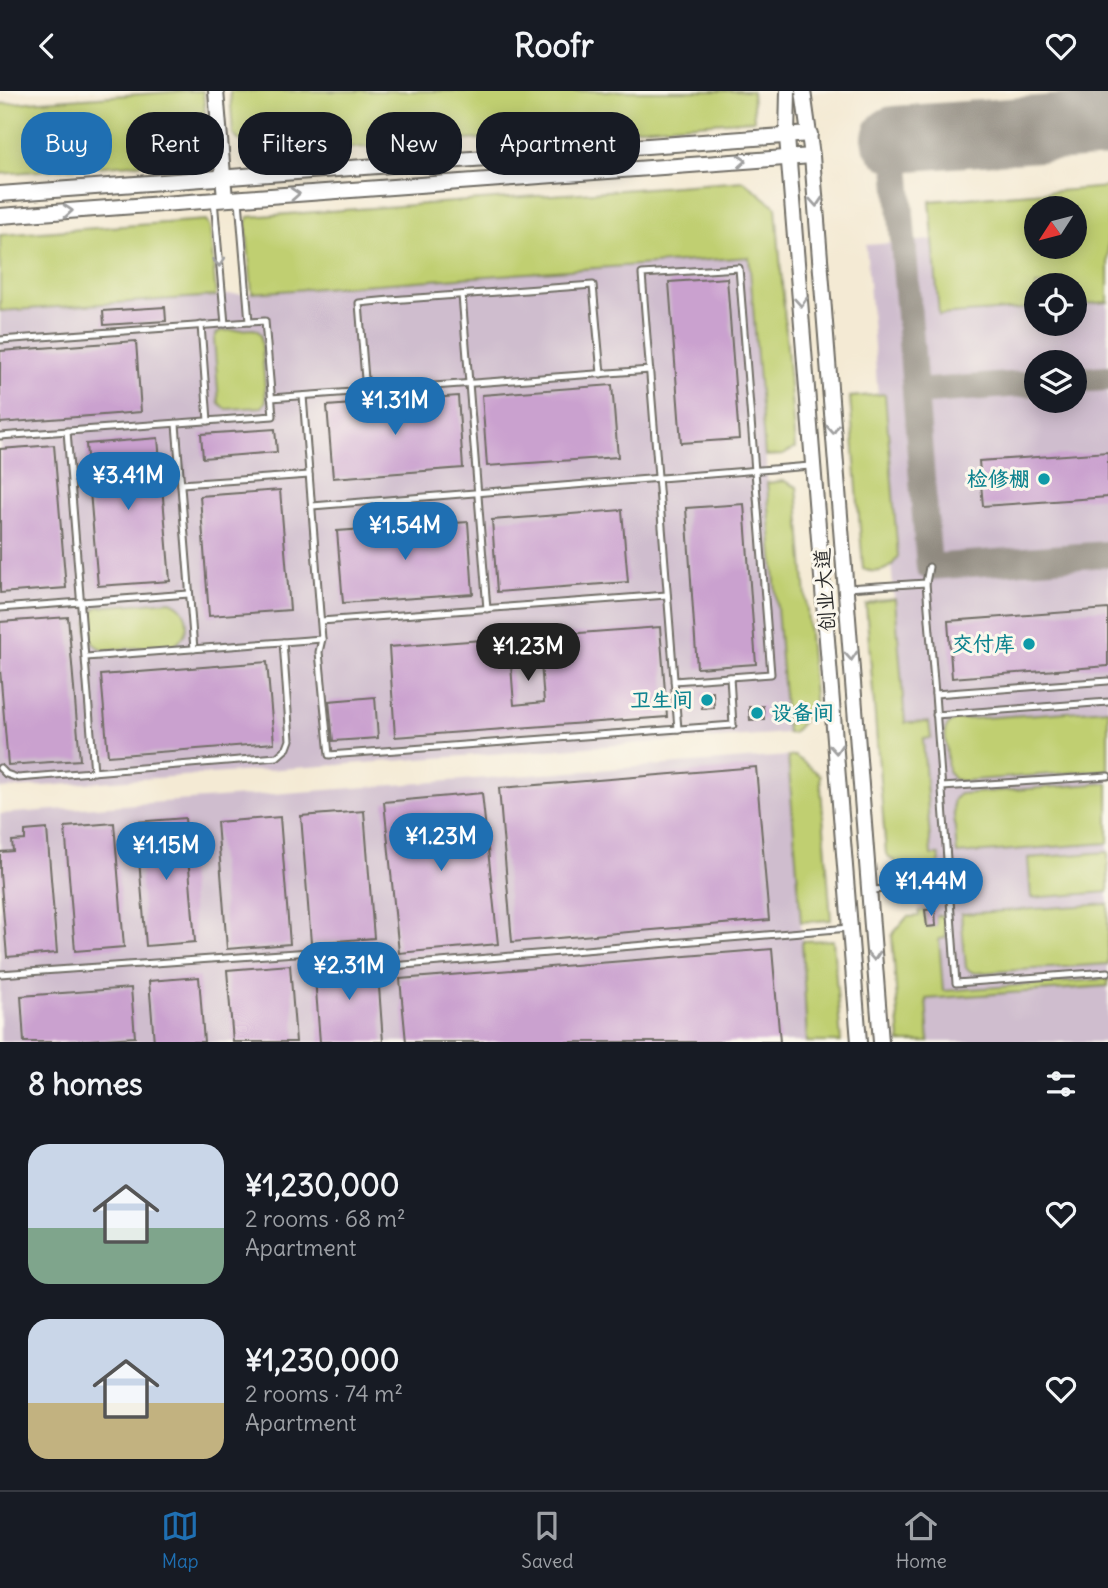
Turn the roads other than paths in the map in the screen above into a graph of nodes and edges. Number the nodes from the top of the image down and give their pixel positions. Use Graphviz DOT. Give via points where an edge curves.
graph roads {
  1 [pos="216,91"];
  2 [pos="788,91"];
  3 [pos="803,91"];
  4 [pos="810,134"];
  5 [pos="787,137"];
  6 [pos="812,156"];
  7 [pos="789,157"];
  8 [pos="223,177"];
  9 [pos="0,194"];
  10 [pos="226,199"];
  11 [pos="0,216"];
  12 [pos="462,295"];
  13 [pos="249,322"];
  14 [pos="225,324"];
  15 [pos="201,325"];
  16 [pos="0,340"];
  17 [pos="650,370"];
  18 [pos="601,374"];
  19 [pos="469,384"];
  20 [pos="366,391"];
  21 [pos="303,396"];
  22 [pos="271,398"];
  23 [pos="208,421"];
  24 [pos="176,424"];
  25 [pos="67,432"];
  26 [pos="0,436"];
  27 [pos="814,465"];
  28 [pos="755,470"];
  29 [pos="309,475"];
  30 [pos="658,478"];
  31 [pos="181,484"];
  32 [pos="478,492"];
  33 [pos="312,506"];
  34 [pos="929,567"];
  35 [pos="926,583"];
  36 [pos="846,588"];
  37 [pos="190,594"];
  38 [pos="667,595"];
  39 [pos="81,602"];
  40 [pos="0,608"];
  41 [pos="487,609"];
  42 [pos="321,621"];
  43 [pos="322,639"];
  44 [pos="283,642"];
  45 [pos="194,649"];
  46 [pos="86,657"];
  47 [pos="730,677"];
  48 [pos="674,681"];
  49 [pos="1108,681"];
  50 [pos="935,694"];
  51 [pos="1108,702"];
  52 [pos="936,715"];
  53 [pos="678,729"];
  54 [pos="0,768"];
  55 [pos="94,772"];
  56 [pos="1108,776"];
  57 [pos="942,787"];
  58 [pos="949,885"];
  59 [pos="869,890"];
  60 [pos="850,928"];
  61 [pos="368,948"];
  62 [pos="392,966"];
  63 [pos="1108,972"];
  64 [pos="0,974"];
  65 [pos="859,1042"];
  66 [pos="881,1042"];
  1 -- 8 [label="main road"];
  2 -- 5 [label="main road, 创业大道"];
  3 -- 4 [label="main road, 创业大道"];
  4 -- 5 [label="main road"];
  4 -- 6 [label="main road, 创业大道"];
  5 -- 7 [label="main road, 创业大道"];
  5 -- 8 [label="main road"];
  6 -- 7 [label="main road"];
  6 -- 36 [label="main road, 创业大道, one-way"];
  10 -- 7 [label="main road, one-way"];
  7 -- 27 [label="main road, 创业大道, one-way"];
  8 -- 9 [label="main road"];
  8 -- 10 [label="main road"];
  11 -- 10 [label="main road, one-way"];
  10 -- 13 [label="lane"];
  10 -- 14 [label="lane, one-way"];
  12 -- 18 [label="lane" via="593,285"];
  12 -- 19 [label="lane"];
  12 -- 20 [label="lane" via="359,303"];
  13 -- 14 [label="lane"];
  13 -- 22 [label="lane" via="265,321"];
  14 -- 15 [label="lane"];
  15 -- 16 [label="lane"];
  15 -- 23 [label="lane"];
  17 -- 18 [label="lane"];
  17 -- 28 [label="lane" via="642,275 739,268"];
  17 -- 30 [label="lane"];
  18 -- 19 [label="lane"];
  19 -- 20 [label="lane"];
  19 -- 32 [label="lane"];
  20 -- 21 [label="lane"];
  21 -- 22 [label="lane"];
  21 -- 29 [label="lane"];
  22 -- 23 [label="lane" via="273,417"];
  23 -- 24 [label="lane"];
  24 -- 25 [label="lane"];
  24 -- 31 [label="lane"];
  25 -- 26 [label="lane"];
  25 -- 39 [label="lane"];
  27 -- 28 [label="lane"];
  27 -- 60 [label="main road, 创业大道, one-way"];
  28 -- 30 [label="lane"];
  28 -- 47 [label="lane" via="771,674"];
  29 -- 31 [label="lane"];
  29 -- 33 [label="lane"];
  30 -- 32 [label="lane"];
  30 -- 38 [label="lane"];
  31 -- 37 [label="lane"];
  32 -- 33 [label="lane"];
  32 -- 41 [label="lane"];
  33 -- 42 [label="lane"];
  34 -- 35 [label="lane"];
  35 -- 36 [label="lane"];
  35 -- 50 [label="lane"];
  36 -- 59 [label="main road, 创业大道, one-way"];
  37 -- 39 [label="lane"];
  37 -- 45 [label="lane"];
  38 -- 41 [label="lane"];
  38 -- 48 [label="lane"];
  39 -- 40 [label="lane"];
  39 -- 46 [label="lane"];
  41 -- 42 [label="lane"];
  42 -- 43 [label="lane"];
  43 -- 44 [label="lane"];
  43 -- 53 [label="lane" via="319,652 329,755"];
  44 -- 45 [label="lane"];
  44 -- 55 [label="lane" via="290,740 282,754 270,759"];
  45 -- 46 [label="lane"];
  46 -- 55 [label="lane"];
  47 -- 48 [label="lane"];
  47 -- 53 [label="lane" via="733,725"];
  48 -- 53 [label="lane"];
  49 -- 50 [label="lane"];
  50 -- 52 [label="lane"];
  51 -- 52 [label="lane"];
  52 -- 57 [label="lane"];
  54 -- 55 [label="lane" via="18,778"];
  56 -- 57 [label="lane"];
  57 -- 58 [label="lane"];
  58 -- 59 [label="lane"];
  58 -- 63 [label="lane" via="956,983"];
  59 -- 66 [label="main road, 创业大道, one-way"];
  60 -- 62 [label="lane"];
  60 -- 65 [label="main road, 创业大道"];
  61 -- 64 [label="lane"];
}
